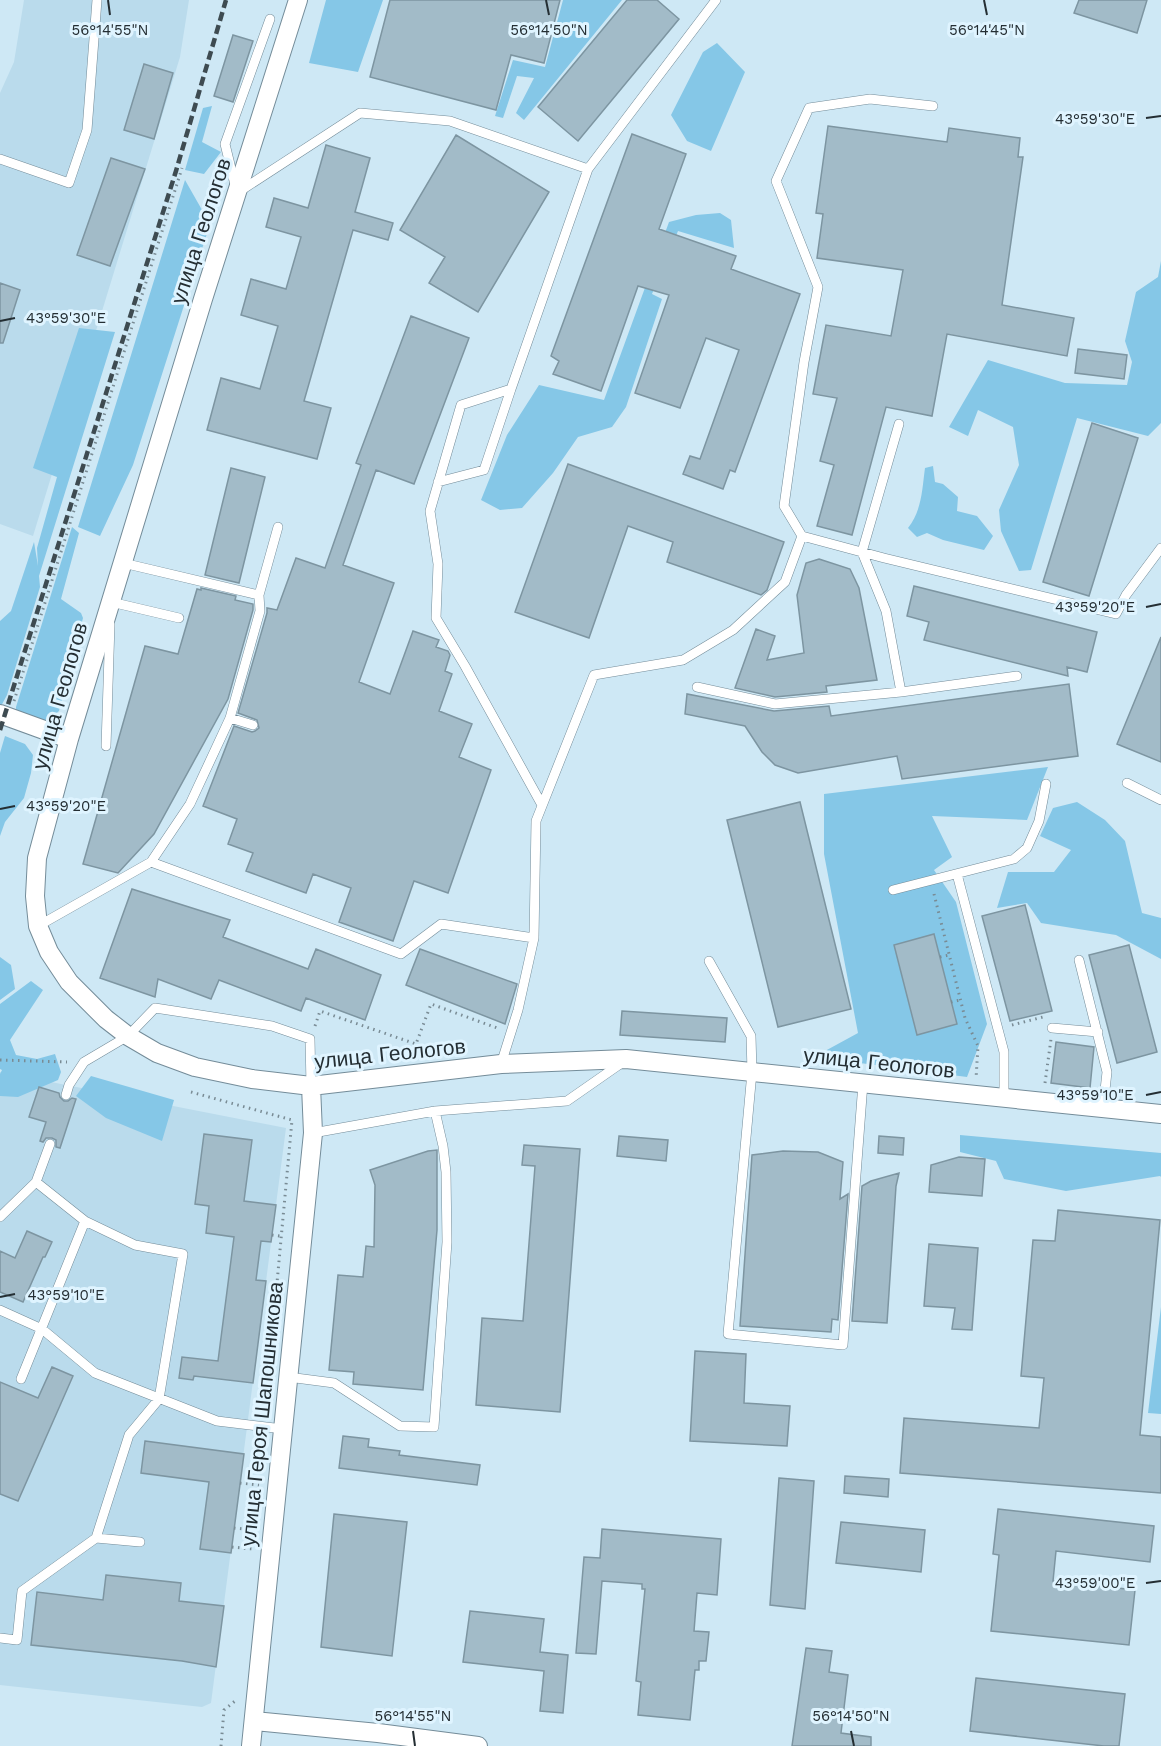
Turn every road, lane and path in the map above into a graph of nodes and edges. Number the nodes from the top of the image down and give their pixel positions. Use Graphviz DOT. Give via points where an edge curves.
graph roads {
  1 [pos="97,0"];
  2 [pos="298,0"];
  3 [pos="716,0"];
  4 [pos="270,19"];
  5 [pos="933,106"];
  6 [pos="0,159"];
  7 [pos="182,168"];
  8 [pos="588,170"];
  9 [pos="237,193"];
  10 [pos="511,389"];
  11 [pos="899,424"];
  12 [pos="438,482"];
  13 [pos="278,527"];
  14 [pos="802,536"];
  15 [pos="1161,548"];
  16 [pos="862,552"];
  17 [pos="123,563"];
  18 [pos="259,595"];
  19 [pos="111,602"];
  20 [pos="179,618"];
  21 [pos="1017,676"];
  22 [pos="697,687"];
  23 [pos="901,692"];
  24 [pos="4,716"];
  25 [pos="230,718"];
  26 [pos="253,725"];
  27 [pos="69,740"];
  28 [pos="106,746"];
  29 [pos="1127,783"];
  30 [pos="1046,784"];
  31 [pos="1161,800"];
  32 [pos="542,806"];
  33 [pos="151,862"];
  34 [pos="957,874"];
  35 [pos="930,880"];
  36 [pos="893,890"];
  37 [pos="38,926"];
  38 [pos="534,938"];
  39 [pos="949,955"];
  40 [pos="940,957"];
  41 [pos="1079,960"];
  42 [pos="709,961"];
  43 [pos="960,1000"];
  44 [pos="951,1002"];
  45 [pos="1006,1026"];
  46 [pos="1052,1028"];
  47 [pos="1098,1032"];
  48 [pos="510,1033"];
  49 [pos="128,1036"];
  50 [pos="310,1039"];
  51 [pos="626,1059"];
  52 [pos="0,1060"];
  53 [pos="51,1062"];
  54 [pos="501,1064"];
  55 [pos="752,1072"];
  56 [pos="975,1082"];
  57 [pos="863,1083"];
  58 [pos="311,1086"];
  59 [pos="1045,1088"];
  60 [pos="191,1092"];
  61 [pos="66,1095"];
  62 [pos="1004,1098"];
  63 [pos="1103,1108"];
  64 [pos="435,1111"];
  65 [pos="1161,1114"];
  66 [pos="313,1133"];
  67 [pos="50,1144"];
  68 [pos="36,1182"];
  69 [pos="0,1216"];
  70 [pos="86,1221"];
  71 [pos="272,1235"];
  72 [pos="280,1236"];
  73 [pos="0,1310"];
  74 [pos="42,1329"];
  75 [pos="270,1357"];
  76 [pos="288,1377"];
  77 [pos="21,1378"];
  78 [pos="159,1399"];
  79 [pos="283,1429"];
  80 [pos="240,1483"];
  81 [pos="261,1485"];
  82 [pos="234,1528"];
  83 [pos="255,1530"];
  84 [pos="96,1538"];
  85 [pos="140,1542"];
  86 [pos="232,1547"];
  87 [pos="253,1550"];
  88 [pos="0,1638"];
  89 [pos="235,1701"];
  90 [pos="254,1721"];
  91 [pos="221,1746"];
  92 [pos="250,1746"];
  93 [pos="478,1746"];
  1 -- 6 [label="lane" via="87,130 69,183"];
  2 -- 9 [label="street, улица Геологов"];
  3 -- 8 [label="lane"];
  4 -- 9 [label="lane" via="225,144"];
  5 -- 14 [label="lane" via="870,99 808,108 776,182 818,286 784,506"];
  7 -- 24 [label="path"];
  8 -- 9 [label="lane" via="450,122 360,113"];
  8 -- 10 [label="lane"];
  9 -- 17 [label="street, улица Геологов"];
  10 -- 12 [label="lane" via="461,405"];
  10 -- 12 [label="lane" via="484,470"];
  11 -- 16 [label="lane"];
  12 -- 32 [label="lane" via="430,511 438,564 436,618"];
  13 -- 18 [label="lane"];
  14 -- 16 [label="lane"];
  14 -- 32 [label="lane" via="785,582 733,630 683,660 594,675"];
  15 -- 16 [label="lane" via="1116,614"];
  16 -- 23 [label="lane" via="886,611"];
  17 -- 18 [label="lane"];
  17 -- 19 [label="street, улица Геологов"];
  18 -- 25 [label="lane" via="260,611"];
  19 -- 20 [label="lane"];
  19 -- 27 [label="street, улица Геологов"];
  19 -- 28 [label="lane"];
  21 -- 23 [label="lane"];
  22 -- 23 [label="lane" via="775,705"];
  24 -- 27 [label="street"];
  25 -- 26 [label="lane"];
  25 -- 33 [label="lane" via="190,804"];
  27 -- 37 [label="street, улица Геологов" via="37,858"];
  29 -- 31 [label="lane"];
  30 -- 34 [label="lane" via="1039,821 1027,848 1014,859"];
  32 -- 38 [label="lane" via="536,821"];
  33 -- 37 [label="lane"];
  33 -- 38 [label="lane" via="401,954 441,924"];
  34 -- 35 [label="lane"];
  34 -- 62 [label="lane" via="1004,1052"];
  35 -- 36 [label="lane"];
  35 -- 39 [label="path"];
  37 -- 49 [label="street, улица Геологов" via="69,982"];
  38 -- 48 [label="lane"];
  39 -- 40 [label="path"];
  39 -- 43 [label="path"];
  41 -- 47 [label="lane"];
  42 -- 55 [label="lane" via="751,1036"];
  43 -- 44 [label="path"];
  43 -- 56 [label="path" via="978,1046"];
  45 -- 46 [label="path" via="1046,1016"];
  46 -- 47 [label="lane"];
  46 -- 59 [label="path"];
  47 -- 63 [label="lane" via="1107,1072"];
  48 -- 50 [label="path" via="431,1005 416,1044 320,1011"];
  48 -- 54 [label="lane"];
  49 -- 50 [label="lane" via="155,1008 272,1026"];
  49 -- 58 [label="street, улица Геологов" via="195,1067"];
  49 -- 61 [label="lane" via="84,1062"];
  50 -- 58 [label="lane"];
  51 -- 54 [label="street, улица Геологов"];
  51 -- 55 [label="street, улица Геологов"];
  51 -- 64 [label="lane" via="567,1101"];
  52 -- 53 [label="path"];
  54 -- 58 [label="street, улица Геологов"];
  55 -- 57 [label="street, улица Геологов"];
  55 -- 57 [label="lane" via="728,1334 843,1345"];
  57 -- 62 [label="street, улица Геологов"];
  58 -- 66 [label="street, улица Героя Шапошникова"];
  60 -- 72 [label="path" via="292,1120"];
  62 -- 63 [label="street, улица Геологов"];
  63 -- 65 [label="street, улица Геологов"];
  64 -- 66 [label="lane"];
  64 -- 76 [label="lane" via="446,1172 447,1242 434,1427 400,1426 334,1383"];
  66 -- 76 [label="street, улица Героя Шапошникова"];
  67 -- 68 [label="lane"];
  68 -- 69 [label="lane"];
  68 -- 70 [label="lane"];
  70 -- 74 [label="lane"];
  70 -- 78 [label="lane" via="135,1245 183,1254"];
  71 -- 72 [label="path"];
  72 -- 75 [label="path"];
  73 -- 74 [label="lane"];
  74 -- 77 [label="lane"];
  74 -- 78 [label="lane" via="95,1373"];
  76 -- 79 [label="street, улица Героя Шапошникова"];
  78 -- 79 [label="lane" via="217,1421"];
  78 -- 84 [label="lane" via="129,1436"];
  79 -- 90 [label="street, улица Героя Шапошникова"];
  80 -- 81 [label="path"];
  82 -- 83 [label="path"];
  84 -- 85 [label="lane"];
  84 -- 88 [label="lane" via="22,1591 17,1640"];
  86 -- 87 [label="path"];
  89 -- 91 [label="path" via="224,1710"];
  90 -- 92 [label="street, улица Героя Шапошникова"];
  90 -- 93 [label="street"];
}
